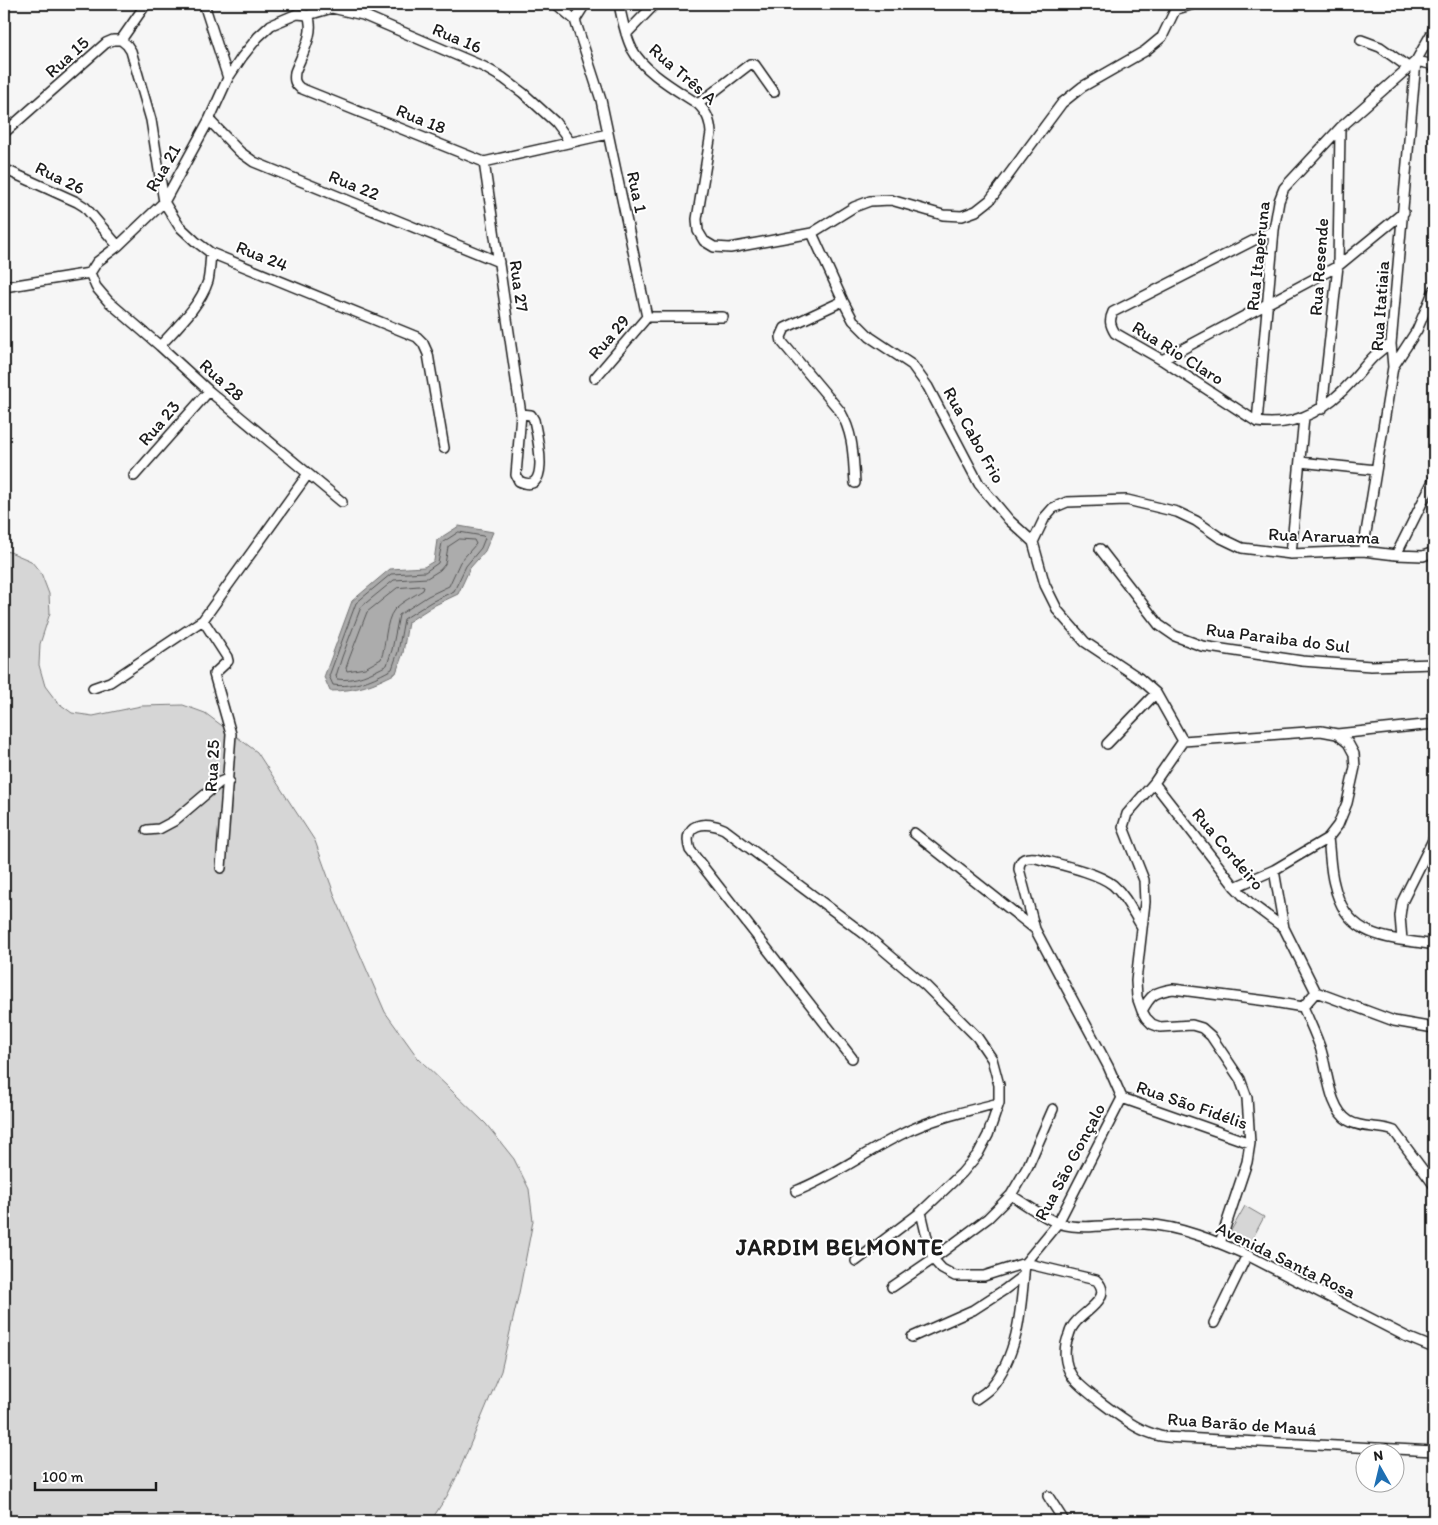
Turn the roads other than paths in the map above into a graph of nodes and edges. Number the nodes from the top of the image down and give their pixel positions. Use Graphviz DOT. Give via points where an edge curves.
graph roads {
  1 [pos="146,4"];
  2 [pos="204,4"];
  3 [pos="556,4"];
  4 [pos="585,4"];
  5 [pos="619,4"];
  6 [pos="655,4"];
  7 [pos="1194,4"];
  8 [pos="1178,7"];
  9 [pos="308,15"];
  10 [pos="575,20"];
  11 [pos="1434,29"];
  12 [pos="626,34"];
  13 [pos="121,40"];
  14 [pos="1361,40"];
  15 [pos="1416,61"];
  16 [pos="1408,67"];
  17 [pos="1434,68"];
  18 [pos="228,78"];
  19 [pos="774,92"];
  20 [pos="698,104"];
  21 [pos="209,120"];
  22 [pos="1340,128"];
  23 [pos="4,133"];
  24 [pos="608,134"];
  25 [pos="570,142"];
  26 [pos="484,162"];
  27 [pos="4,169"];
  28 [pos="164,202"];
  29 [pos="1404,212"];
  30 [pos="1274,230"];
  31 [pos="812,232"];
  32 [pos="118,246"];
  33 [pos="211,253"];
  34 [pos="499,262"];
  35 [pos="1338,266"];
  36 [pos="90,273"];
  37 [pos="4,286"];
  38 [pos="1434,290"];
  39 [pos="843,301"];
  40 [pos="1269,304"];
  41 [pos="647,317"];
  42 [pos="723,317"];
  43 [pos="1391,344"];
  44 [pos="160,346"];
  45 [pos="1162,360"];
  46 [pos="1394,366"];
  47 [pos="595,378"];
  48 [pos="209,391"];
  49 [pos="1322,409"];
  50 [pos="521,414"];
  51 [pos="1304,417"];
  52 [pos="1257,422"];
  53 [pos="444,448"];
  54 [pos="1300,462"];
  55 [pos="1376,470"];
  56 [pos="308,474"];
  57 [pos="134,476"];
  58 [pos="1434,479"];
  59 [pos="854,483"];
  60 [pos="342,502"];
  61 [pos="1033,542"];
  62 [pos="1100,549"];
  63 [pos="1363,551"];
  64 [pos="1434,552"];
  65 [pos="1291,554"];
  66 [pos="1396,555"];
  67 [pos="202,620"];
  68 [pos="1434,664"];
  69 [pos="93,688"];
  70 [pos="1156,693"];
  71 [pos="1434,724"];
  72 [pos="1337,734"];
  73 [pos="1183,741"];
  74 [pos="1107,744"];
  75 [pos="229,781"];
  76 [pos="1154,783"];
  77 [pos="146,830"];
  78 [pos="914,833"];
  79 [pos="1328,838"];
  80 [pos="1434,838"];
  81 [pos="221,868"];
  82 [pos="1274,870"];
  83 [pos="1235,887"];
  84 [pos="1142,927"];
  85 [pos="1284,928"];
  86 [pos="1035,929"];
  87 [pos="1402,940"];
  88 [pos="1434,945"];
  89 [pos="1316,992"];
  90 [pos="1303,1007"];
  91 [pos="1142,1010"];
  92 [pos="1434,1028"];
  93 [pos="852,1058"];
  94 [pos="1122,1098"];
  95 [pos="999,1103"];
  96 [pos="1053,1109"];
  97 [pos="1250,1143"];
  98 [pos="1434,1185"];
  99 [pos="796,1191"];
  100 [pos="1011,1195"];
  101 [pos="921,1212"];
  102 [pos="1058,1223"];
  103 [pos="1220,1243"];
  104 [pos="1247,1255"];
  105 [pos="934,1259"];
  106 [pos="856,1261"];
  107 [pos="1026,1264"];
  108 [pos="1024,1275"];
  109 [pos="892,1287"];
  110 [pos="1214,1323"];
  111 [pos="912,1337"];
  112 [pos="1434,1348"];
  113 [pos="976,1399"];
  114 [pos="1434,1451"];
  115 [pos="1048,1496"];
  116 [pos="1434,1514"];
  117 [pos="1064,1521"];
  118 [pos="1427,1521"];
  1 -- 13 [label="street"];
  2 -- 18 [label="street"];
  3 -- 10 [label="street"];
  4 -- 10 [label="street"];
  5 -- 12 [label="street, Rua Três A"];
  6 -- 12 [label="street"];
  7 -- 8 [label="street"];
  8 -- 31 [label="street" via="1162,36 1146,52 1082,87 1062,103 990,200 976,211 962,216 943,215 891,200 870,201"];
  9 -- 18 [label="street, Rua 21" via="297,14 271,26 258,37"];
  9 -- 25 [label="street, Rua 16" via="332,8 363,15 484,67 524,93 555,122"];
  9 -- 26 [label="street, Rua 18" via="310,31 294,78 300,88"];
  10 -- 24 [label="street, Rua 1" via="601,100"];
  11 -- 15 [label="street, Rua Itaperuna"];
  12 -- 20 [label="street, Rua Três A" via="632,50 643,64"];
  13 -- 23 [label="street, Rua 15" via="106,43"];
  13 -- 28 [label="street, Rua 24" via="131,51 151,120"];
  14 -- 16 [label="street" via="1380,47"];
  15 -- 16 [label="street, Rua Itaperuna"];
  15 -- 17 [label="street"];
  15 -- 29 [label="street, Rua Itatiaia"];
  16 -- 22 [label="street, Rua Itaperuna"];
  18 -- 21 [label="street, Rua 21"];
  19 -- 20 [label="street" via="756,65 750,64"];
  20 -- 31 [label="street, Rua Três A" via="710,121 711,133 697,219 704,241 714,247 730,248"];
  21 -- 28 [label="street, Rua 21"];
  21 -- 34 [label="street, Rua 22" via="254,162"];
  22 -- 30 [label="street, Rua Itaperuna" via="1284,188"];
  22 -- 35 [label="street, Rua Resende"];
  24 -- 25 [label="street"];
  24 -- 41 [label="street, Rua 1"];
  25 -- 26 [label="street"];
  26 -- 34 [label="street, Rua 27"];
  27 -- 32 [label="street, Rua 26" via="77,202"];
  28 -- 32 [label="street, Rua 21"];
  28 -- 33 [label="street, Rua 24" via="179,226"];
  29 -- 35 [label="street"];
  29 -- 43 [label="street, Rua Itatiaia"];
  30 -- 40 [label="street, Rua Itaperuna"];
  30 -- 45 [label="street, Rua Rio Claro" via="1113,312 1110,319 1115,333"];
  31 -- 39 [label="street, Rua Cabo Frio"];
  32 -- 36 [label="street, Rua 21" via="97,262"];
  33 -- 44 [label="street" via="203,294"];
  33 -- 53 [label="street, Rua 24" via="417,337 428,354"];
  34 -- 50 [label="street, Rua 27"];
  35 -- 40 [label="street"];
  35 -- 49 [label="street, Rua Resende"];
  36 -- 37 [label="street"];
  36 -- 44 [label="street, Rua 28" via="96,287 108,301"];
  38 -- 46 [label="street" via="1417,330"];
  39 -- 59 [label="street" via="785,328 781,337 847,423 852,438"];
  39 -- 61 [label="street, Rua Cabo Frio" via="853,320 870,337 912,365 928,387 979,484 1009,520"];
  40 -- 45 [label="street"];
  40 -- 52 [label="street, Rua Itaperuna"];
  41 -- 42 [label="street"];
  41 -- 47 [label="street, Rua 29"];
  43 -- 46 [label="street, Rua Itatiaia"];
  43 -- 49 [label="street" via="1376,354"];
  44 -- 48 [label="street, Rua 28"];
  45 -- 52 [label="street, Rua Rio Claro"];
  46 -- 55 [label="street, Rua Itatiaia"];
  48 -- 56 [label="street, Rua 28"];
  48 -- 57 [label="street, Rua 23"];
  49 -- 51 [label="street"];
  50 -- 50 [label="street, Rua 27" via="531,415 534,420 540,458 537,479 525,484 516,475"];
  51 -- 52 [label="street" via="1289,422"];
  51 -- 54 [label="street"];
  54 -- 55 [label="street"];
  54 -- 65 [label="street"];
  55 -- 63 [label="street, Rua Itatiaia"];
  56 -- 60 [label="street, Rua 28"];
  56 -- 67 [label="street"];
  58 -- 66 [label="street"];
  61 -- 65 [label="street, Rua Araruama" via="1044,517 1053,508 1067,502 1128,500 1178,512 1242,548"];
  61 -- 70 [label="street" via="1045,586 1058,612 1085,642"];
  62 -- 68 [label="street, Rua Paraiba do Sul" via="1159,625 1175,636 1202,646 1302,661 1371,666"];
  63 -- 65 [label="street, Rua Araruama"];
  63 -- 66 [label="street, Rua Araruama"];
  64 -- 66 [label="street, Rua Araruama" via="1423,556"];
  67 -- 69 [label="street" via="110,682"];
  67 -- 75 [label="street, Rua 25" via="228,661 214,674 231,734"];
  70 -- 73 [label="street"];
  70 -- 74 [label="street"];
  71 -- 72 [label="street"];
  72 -- 73 [label="street" via="1321,731"];
  72 -- 79 [label="street" via="1348,743 1354,754 1355,767 1347,803 1338,825"];
  73 -- 76 [label="street"];
  75 -- 77 [label="street" via="220,782 174,821 159,829"];
  75 -- 81 [label="street, Rua 25"];
  76 -- 83 [label="street, Rua Cordeiro"];
  76 -- 84 [label="street" via="1126,814 1123,827 1144,880 1146,902"];
  78 -- 86 [label="street"];
  79 -- 82 [label="street"];
  79 -- 87 [label="street" via="1333,882 1338,901 1347,916 1359,927 1379,936"];
  80 -- 87 [label="street" via="1402,902"];
  82 -- 83 [label="street"];
  82 -- 85 [label="street, Rua Cordeiro"];
  83 -- 85 [label="street, Rua Cordeiro" via="1249,902"];
  84 -- 86 [label="street" via="1112,885 1090,874 1029,857 1023,859 1019,869"];
  84 -- 91 [label="street" via="1136,981"];
  85 -- 89 [label="street, Rua Cordeiro"];
  86 -- 94 [label="street"];
  87 -- 88 [label="street"];
  89 -- 90 [label="street"];
  89 -- 92 [label="street" via="1394,1022"];
  90 -- 91 [label="street" via="1173,989 1152,994"];
  90 -- 98 [label="street" via="1320,1046 1341,1115 1350,1122 1394,1130"];
  91 -- 97 [label="street" via="1152,1024 1160,1027 1192,1025 1211,1036 1240,1079 1247,1098"];
  93 -- 95 [label="street" via="690,850 687,841 689,832 694,828 714,824 724,829 868,936 926,986 977,1037 992,1059 999,1085"];
  94 -- 97 [label="street, Rua São Fidélis"];
  94 -- 102 [label="street, Rua São Gonçalo"];
  95 -- 99 [label="street" via="957,1113 903,1133 822,1180"];
  95 -- 101 [label="street" via="978,1154 962,1174"];
  96 -- 100 [label="street" via="1028,1166"];
  97 -- 103 [label="street" via="1247,1162"];
  100 -- 102 [label="street"];
  100 -- 105 [label="street" via="988,1218"];
  101 -- 105 [label="street"];
  101 -- 106 [label="street"];
  102 -- 103 [label="street, Avenida Santa Rosa" via="1073,1226 1163,1226"];
  102 -- 107 [label="street, Rua São Gonçalo"];
  103 -- 104 [label="street, Avenida Santa Rosa"];
  104 -- 110 [label="street"];
  104 -- 112 [label="street, Avenida Santa Rosa"];
  105 -- 107 [label="street" via="954,1276 970,1277"];
  105 -- 109 [label="street"];
  107 -- 108 [label="street"];
  107 -- 114 [label="street, Rua Barão de Mauá" via="1096,1280 1100,1284 1101,1296 1068,1335 1066,1363 1072,1377 1087,1391 1136,1426 1160,1436 1183,1438"];
  108 -- 111 [label="street" via="973,1310"];
  108 -- 113 [label="street" via="1013,1348 991,1388"];
  115 -- 117 [label="street"];
  116 -- 118 [label="street"];
}
